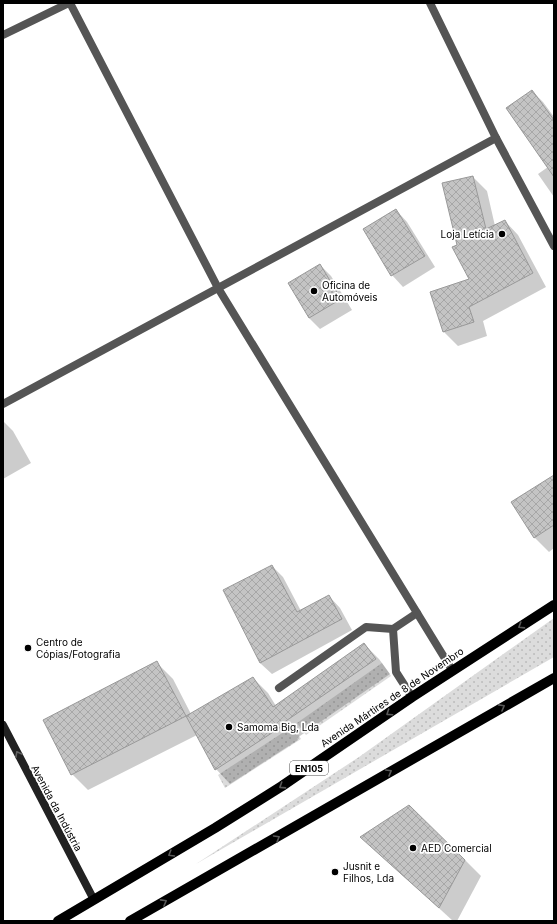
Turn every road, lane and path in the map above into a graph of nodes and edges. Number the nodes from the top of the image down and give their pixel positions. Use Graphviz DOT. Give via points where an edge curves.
graph roads {
  1 [pos="69,3"];
  2 [pos="430,3"];
  3 [pos="3,35"];
  4 [pos="496,138"];
  5 [pos="554,246"];
  6 [pos="218,288"];
  7 [pos="3,404"];
  8 [pos="554,605"];
  9 [pos="416,613"];
  10 [pos="393,628"];
  11 [pos="452,670"];
  12 [pos="554,678"];
  13 [pos="279,688"];
  14 [pos="412,697"];
  15 [pos="3,725"];
  16 [pos="94,900"];
  17 [pos="143,918"];
  18 [pos="58,921"];
  19 [pos="130,921"];
  1 -- 3 [label="street"];
  1 -- 6 [label="street"];
  2 -- 4 [label="street"];
  4 -- 5 [label="street"];
  4 -- 6 [label="street"];
  6 -- 7 [label="street"];
  6 -- 9 [label="street"];
  8 -- 11 [label="main road, Avenida Mártires de 8 de Novembro / EN105, one-way"];
  9 -- 10 [label="street"];
  9 -- 11 [label="street"];
  10 -- 13 [label="street" via="366,627"];
  10 -- 14 [label="street" via="396,672"];
  11 -- 14 [label="main road, Avenida Mártires de 8 de Novembro / EN105"];
  17 -- 12 [label="main road, one-way"];
  14 -- 16 [label="main road, Avenida Mártires de 8 de Novembro / EN105, one-way" via="276,790"];
  16 -- 15 [label="street, Avenida da Indústria, one-way"];
  16 -- 18 [label="main road, Avenida Mártires de 8 de Novembro / EN105"];
  17 -- 19 [label="main road"];
}
